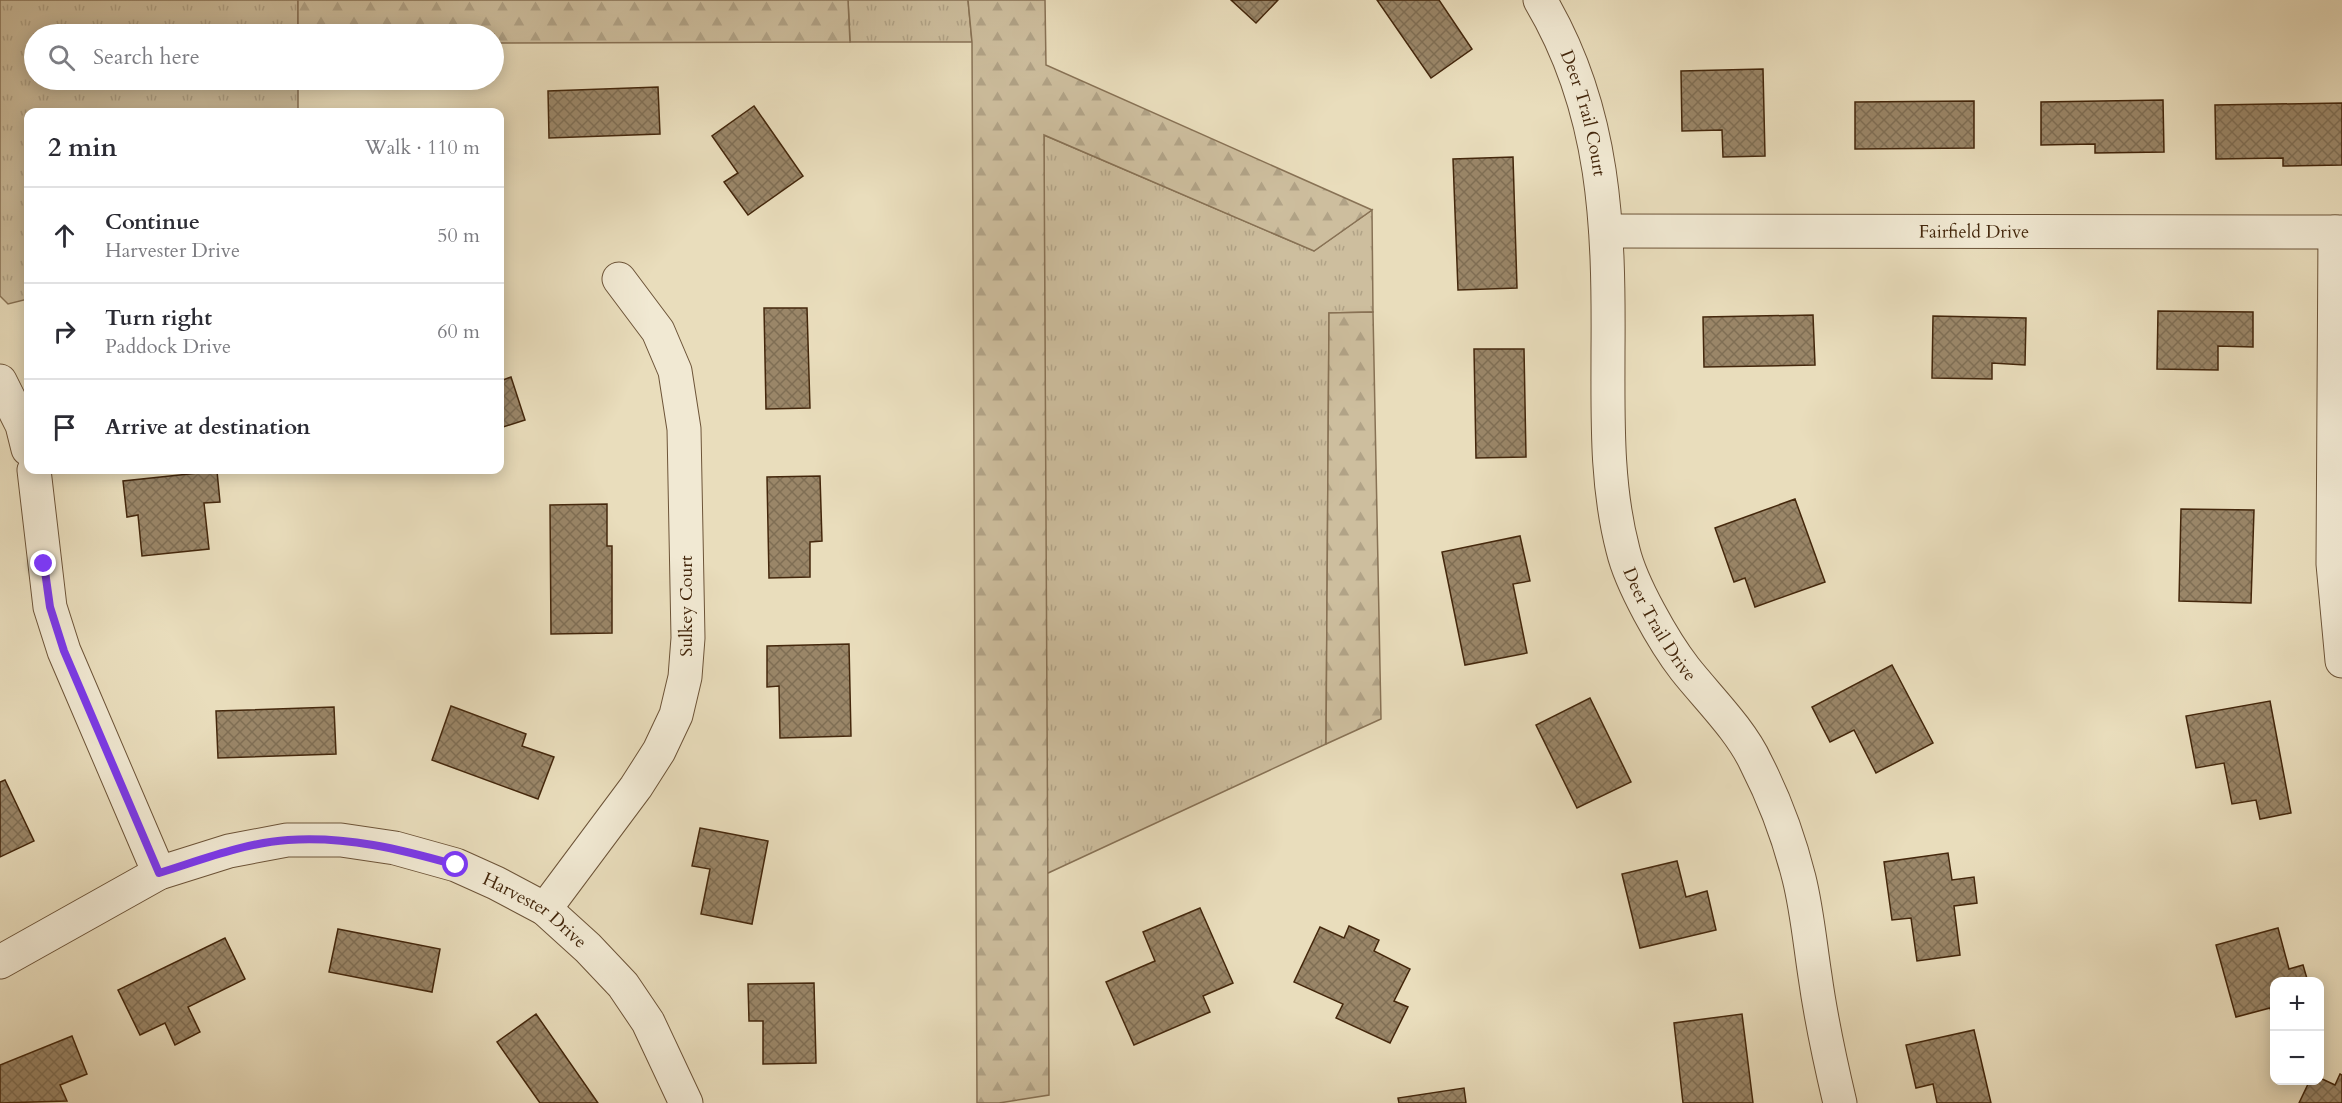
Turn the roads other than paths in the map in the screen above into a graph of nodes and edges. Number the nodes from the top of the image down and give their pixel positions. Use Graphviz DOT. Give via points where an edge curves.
graph roads {
  1 [pos="1540,0"];
  2 [pos="1606,231"];
  3 [pos="2338,232"];
  4 [pos="619,279"];
  5 [pos="0,381"];
  6 [pos="24,433"];
  7 [pos="34,474"];
  8 [pos="2342,661"];
  9 [pos="159,873"];
  10 [pos="545,909"];
  11 [pos="0,962"];
  12 [pos="686,1103"];
  13 [pos="1840,1103"];
  1 -- 2 [label="street, Deer Trail Court" via="1559,31 1583,93 1599,164"];
  2 -- 3 [label="street, Fairfield Drive"];
  2 -- 13 [label="street, Deer Trail Drive" via="1608,455 1624,554 1646,605 1683,667 1755,759 1782,818 1800,880 1816,988"];
  3 -- 8 [label="street" via="2333,564"];
  4 -- 10 [label="street, Sulkey Court" via="658,331 675,371 684,429 688,638 685,677 676,716 659,751"];
  5 -- 6 [label="street"];
  7 -- 9 [label="street" via="50,607 60,640"];
  9 -- 10 [label="street, Harvester Drive" via="287,840 341,840 395,848 456,865"];
  9 -- 11 [label="street, Harvester Drive"];
  10 -- 12 [label="street, Harvester Drive" via="623,985 648,1022"];
}
